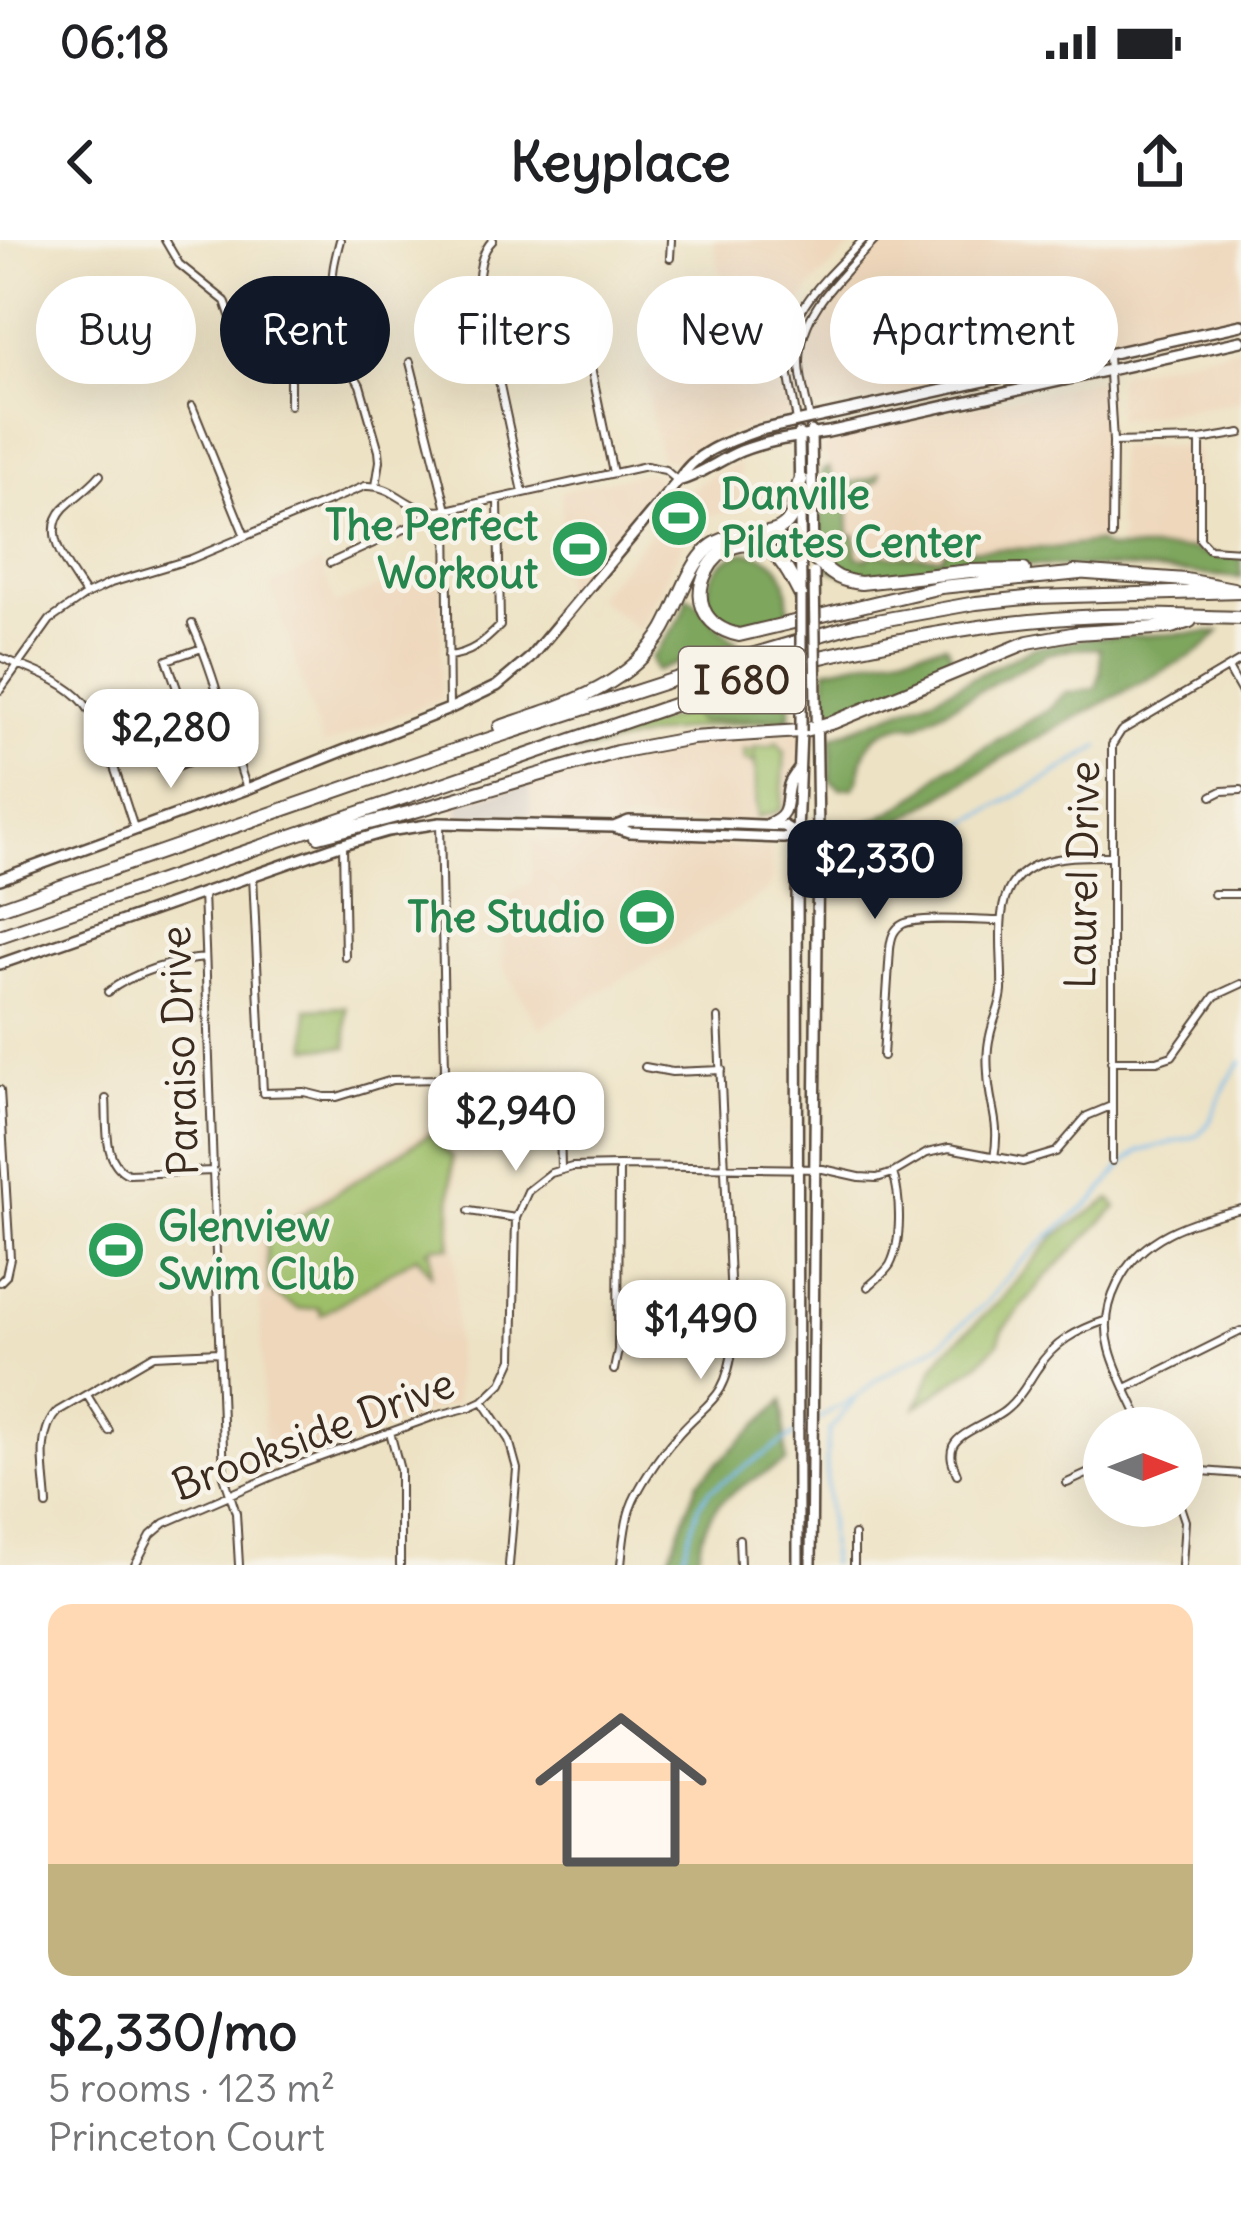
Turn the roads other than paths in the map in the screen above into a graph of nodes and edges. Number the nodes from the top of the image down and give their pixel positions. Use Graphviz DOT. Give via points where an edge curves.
graph roads {
  1 [pos="165,240"];
  2 [pos="340,240"];
  3 [pos="478,240"];
  4 [pos="671,240"];
  5 [pos="863,240"];
  6 [pos="874,240"];
  7 [pos="490,243"];
  8 [pos="670,258"];
  9 [pos="332,276"];
  10 [pos="220,297"];
  11 [pos="1241,325"];
  12 [pos="1241,341"];
  13 [pos="1118,354"];
  14 [pos="410,362"];
  15 [pos="1118,367"];
  16 [pos="290,384"];
  17 [pos="360,384"];
  18 [pos="595,384"];
  19 [pos="978,384"];
  20 [pos="1042,384"];
  21 [pos="1110,384"];
  22 [pos="290,405"];
  23 [pos="192,406"];
  24 [pos="810,420"];
  25 [pos="797,423"];
  26 [pos="1241,433"];
  27 [pos="812,435"];
  28 [pos="799,437"];
  29 [pos="1200,440"];
  30 [pos="1112,442"];
  31 [pos="614,473"];
  32 [pos="100,475"];
  33 [pos="801,480"];
  34 [pos="678,481"];
  35 [pos="376,486"];
  36 [pos="523,492"];
  37 [pos="498,498"];
  38 [pos="447,510"];
  39 [pos="425,512"];
  40 [pos="767,533"];
  41 [pos="245,536"];
  42 [pos="1112,536"];
  43 [pos="1241,551"];
  44 [pos="809,561"];
  45 [pos="330,563"];
  46 [pos="1080,573"];
  47 [pos="1216,588"];
  48 [pos="1240,591"];
  49 [pos="86,595"];
  50 [pos="801,596"];
  51 [pos="1207,617"];
  52 [pos="1241,618"];
  53 [pos="191,624"];
  54 [pos="202,647"];
  55 [pos="448,656"];
  56 [pos="0,657"];
  57 [pos="1241,660"];
  58 [pos="17,664"];
  59 [pos="1228,668"];
  60 [pos="0,690"];
  61 [pos="1241,691"];
  62 [pos="449,709"];
  63 [pos="816,726"];
  64 [pos="801,730"];
  65 [pos="232,745"];
  66 [pos="108,753"];
  67 [pos="440,755"];
  68 [pos="201,757"];
  69 [pos="799,769"];
  70 [pos="248,789"];
  71 [pos="1241,790"];
  72 [pos="1212,796"];
  73 [pos="440,823"];
  74 [pos="766,826"];
  75 [pos="614,827"];
  76 [pos="135,832"];
  77 [pos="818,832"];
  78 [pos="797,834"];
  79 [pos="300,835"];
  80 [pos="343,844"];
  81 [pos="1112,856"];
  82 [pos="253,875"];
  83 [pos="0,879"];
  84 [pos="203,892"];
  85 [pos="1214,894"];
  86 [pos="1241,894"];
  87 [pos="0,908"];
  88 [pos="1001,921"];
  89 [pos="0,936"];
  90 [pos="345,957"];
  91 [pos="206,958"];
  92 [pos="0,964"];
  93 [pos="1241,984"];
  94 [pos="108,992"];
  95 [pos="718,1018"];
  96 [pos="883,1056"];
  97 [pos="1111,1061"];
  98 [pos="645,1067"];
  99 [pos="722,1070"];
  100 [pos="0,1090"];
  101 [pos="106,1099"];
  102 [pos="1111,1106"];
  103 [pos="551,1119"];
  104 [pos="994,1157"];
  105 [pos="1112,1161"];
  106 [pos="619,1166"];
  107 [pos="561,1169"];
  108 [pos="727,1169"];
  109 [pos="798,1169"];
  110 [pos="814,1169"];
  111 [pos="214,1171"];
  112 [pos="893,1173"];
  113 [pos="1241,1209"];
  114 [pos="470,1211"];
  115 [pos="516,1218"];
  116 [pos="0,1282"];
  117 [pos="868,1287"];
  118 [pos="1107,1320"];
  119 [pos="1241,1331"];
  120 [pos="219,1352"];
  121 [pos="614,1370"];
  122 [pos="1126,1388"];
  123 [pos="87,1395"];
  124 [pos="483,1400"];
  125 [pos="1135,1407"];
  126 [pos="109,1432"];
  127 [pos="390,1432"];
  128 [pos="1203,1471"];
  129 [pos="956,1474"];
  130 [pos="1241,1474"];
  131 [pos="1083,1475"];
  132 [pos="1067,1483"];
  133 [pos="230,1493"];
  134 [pos="47,1505"];
  135 [pos="1185,1527"];
  136 [pos="854,1535"];
  137 [pos="740,1539"];
  138 [pos="135,1565"];
  139 [pos="239,1565"];
  140 [pos="400,1565"];
  141 [pos="508,1565"];
  142 [pos="620,1565"];
  143 [pos="740,1565"];
  144 [pos="798,1565"];
  145 [pos="811,1565"];
  146 [pos="854,1565"];
  147 [pos="1182,1565"];
  1 -- 10 [label="street" via="179,264"];
  2 -- 9 [label="street"];
  3 -- 7 [label="street"];
  4 -- 8 [label="street"];
  5 -- 25 [label="street" via="794,323 787,360"];
  6 -- 24 [label="street" via="806,328 801,370"];
  7 -- 36 [label="street" via="478,288"];
  11 -- 13 [label="main road"];
  12 -- 15 [label="main road"];
  14 -- 38 [label="street"];
  16 -- 22 [label="street"];
  17 -- 35 [label="street" via="380,461"];
  18 -- 31 [label="street"];
  19 -- 24 [label="main road"];
  20 -- 27 [label="main road"];
  21 -- 30 [label="street"];
  23 -- 41 [label="street"];
  24 -- 25 [label="main road"];
  24 -- 27 [label="main road"];
  25 -- 28 [label="main road"];
  25 -- 34 [label="main road" via="708,451"];
  26 -- 29 [label="street"];
  27 -- 28 [label="main road"];
  27 -- 44 [label="main road"];
  28 -- 33 [label="main road"];
  28 -- 34 [label="main road" via="763,443"];
  29 -- 30 [label="street"];
  29 -- 43 [label="street" via="1199,539 1209,549"];
  30 -- 42 [label="street"];
  31 -- 34 [label="street" via="650,466"];
  31 -- 36 [label="street"];
  32 -- 49 [label="street" via="55,524 64,561"];
  33 -- 40 [label="highway" via="791,518"];
  33 -- 44 [label="main road"];
  34 -- 62 [label="main road" via="529,659"];
  35 -- 39 [label="street"];
  35 -- 41 [label="street"];
  36 -- 37 [label="street"];
  37 -- 38 [label="street"];
  37 -- 55 [label="street" via="500,626 464,655"];
  38 -- 39 [label="street"];
  38 -- 55 [label="street"];
  39 -- 45 [label="street" via="409,529"];
  40 -- 44 [label="highway"];
  40 -- 67 [label="highway" via="707,549 652,647 620,678"];
  41 -- 49 [label="street"];
  44 -- 46 [label="highway" via="861,583 970,571"];
  44 -- 50 [label="main road"];
  44 -- 63 [label="main road, bridge"];
  46 -- 47 [label="highway"];
  46 -- 50 [label="highway" via="941,587 739,635 717,627 701,598 711,562 749,546 769,551"];
  47 -- 48 [label="highway"];
  47 -- 67 [label="highway, I 680" via="976,603 854,625"];
  49 -- 58 [label="street" via="50,620"];
  50 -- 64 [label="main road, bridge"];
  51 -- 52 [label="highway, I 680"];
  51 -- 63 [label="highway" via="1028,642"];
  51 -- 79 [label="highway, I 680" via="1039,620 859,648"];
  53 -- 54 [label="street"];
  54 -- 65 [label="street"];
  54 -- 68 [label="street" via="167,660"];
  55 -- 62 [label="street"];
  56 -- 58 [label="street"];
  57 -- 59 [label="street, Laurel Drive"];
  58 -- 60 [label="street"];
  58 -- 66 [label="street" via="86,705"];
  59 -- 61 [label="street"];
  59 -- 81 [label="street, Laurel Drive" via="1117,735"];
  62 -- 70 [label="main road"];
  63 -- 64 [label="highway"];
  63 -- 77 [label="main road"];
  64 -- 69 [label="main road"];
  64 -- 79 [label="highway" via="642,746 320,836"];
  65 -- 68 [label="street"];
  65 -- 70 [label="street"];
  66 -- 68 [label="street" via="147,736 164,770"];
  66 -- 76 [label="street"];
  67 -- 87 [label="highway, I 680"];
  69 -- 74 [label="main road" via="789,782 788,809"];
  69 -- 78 [label="main road"];
  70 -- 76 [label="main road"];
  71 -- 72 [label="street"];
  73 -- 75 [label="main road"];
  73 -- 80 [label="main road"];
  73 -- 82 [label="street" via="440,1079 392,1079 337,1097 263,1093"];
  74 -- 75 [label="main road"];
  74 -- 78 [label="main road"];
  75 -- 78 [label="main road"];
  76 -- 83 [label="main road"];
  77 -- 78 [label="main road"];
  77 -- 110 [label="main road"];
  78 -- 109 [label="main road"];
  79 -- 89 [label="highway, I 680"];
  80 -- 82 [label="main road"];
  80 -- 90 [label="street"];
  81 -- 88 [label="street" via="1034,865 1009,891"];
  81 -- 97 [label="street, Laurel Drive"];
  82 -- 84 [label="main road"];
  84 -- 91 [label="street, Paraiso Drive"];
  84 -- 92 [label="main road"];
  85 -- 86 [label="street"];
  88 -- 96 [label="street" via="898,927"];
  88 -- 104 [label="street" via="1001,995 987,1055"];
  91 -- 94 [label="street"];
  91 -- 111 [label="street, Paraiso Drive"];
  93 -- 97 [label="street" via="1212,1000 1172,1056"];
  95 -- 99 [label="street"];
  97 -- 102 [label="street, Laurel Drive"];
  98 -- 99 [label="street"];
  99 -- 108 [label="street"];
  100 -- 116 [label="street" via="10,1258"];
  101 -- 111 [label="street" via="119,1171"];
  102 -- 104 [label="street" via="1088,1116 1049,1156"];
  102 -- 105 [label="street, Laurel Drive"];
  103 -- 107 [label="street" via="560,1123"];
  104 -- 112 [label="street" via="943,1149"];
  106 -- 107 [label="street"];
  106 -- 108 [label="street"];
  106 -- 121 [label="street"];
  107 -- 115 [label="street" via="532,1186"];
  108 -- 109 [label="street"];
  108 -- 142 [label="street" via="730,1365 716,1398 676,1436 634,1500"];
  109 -- 110 [label="street"];
  109 -- 144 [label="main road"];
  110 -- 112 [label="street" via="867,1178"];
  110 -- 145 [label="main road"];
  111 -- 120 [label="street, Paraiso Drive"];
  112 -- 117 [label="street" via="900,1197 893,1255"];
  113 -- 118 [label="street" via="1143,1247 1124,1268"];
  114 -- 115 [label="street"];
  115 -- 124 [label="street, Brookside Drive" via="513,1359"];
  118 -- 122 [label="street"];
  118 -- 129 [label="street" via="1062,1340 1009,1408 960,1436 950,1458"];
  119 -- 122 [label="street"];
  120 -- 123 [label="street" via="154,1355"];
  120 -- 133 [label="street, Paraiso Drive"];
  122 -- 125 [label="street"];
  123 -- 126 [label="street"];
  123 -- 134 [label="street" via="46,1425"];
  124 -- 127 [label="street, Brookside Drive"];
  124 -- 141 [label="street" via="515,1455"];
  127 -- 133 [label="street, Brookside Drive"];
  127 -- 140 [label="street" via="400,1470"];
  128 -- 130 [label="street"];
  131 -- 132 [label="street"];
  133 -- 138 [label="street, Brookside Drive" via="165,1523"];
  133 -- 139 [label="street, Paraiso Drive"];
  135 -- 147 [label="street"];
  136 -- 146 [label="street"];
  137 -- 143 [label="street"];
}
